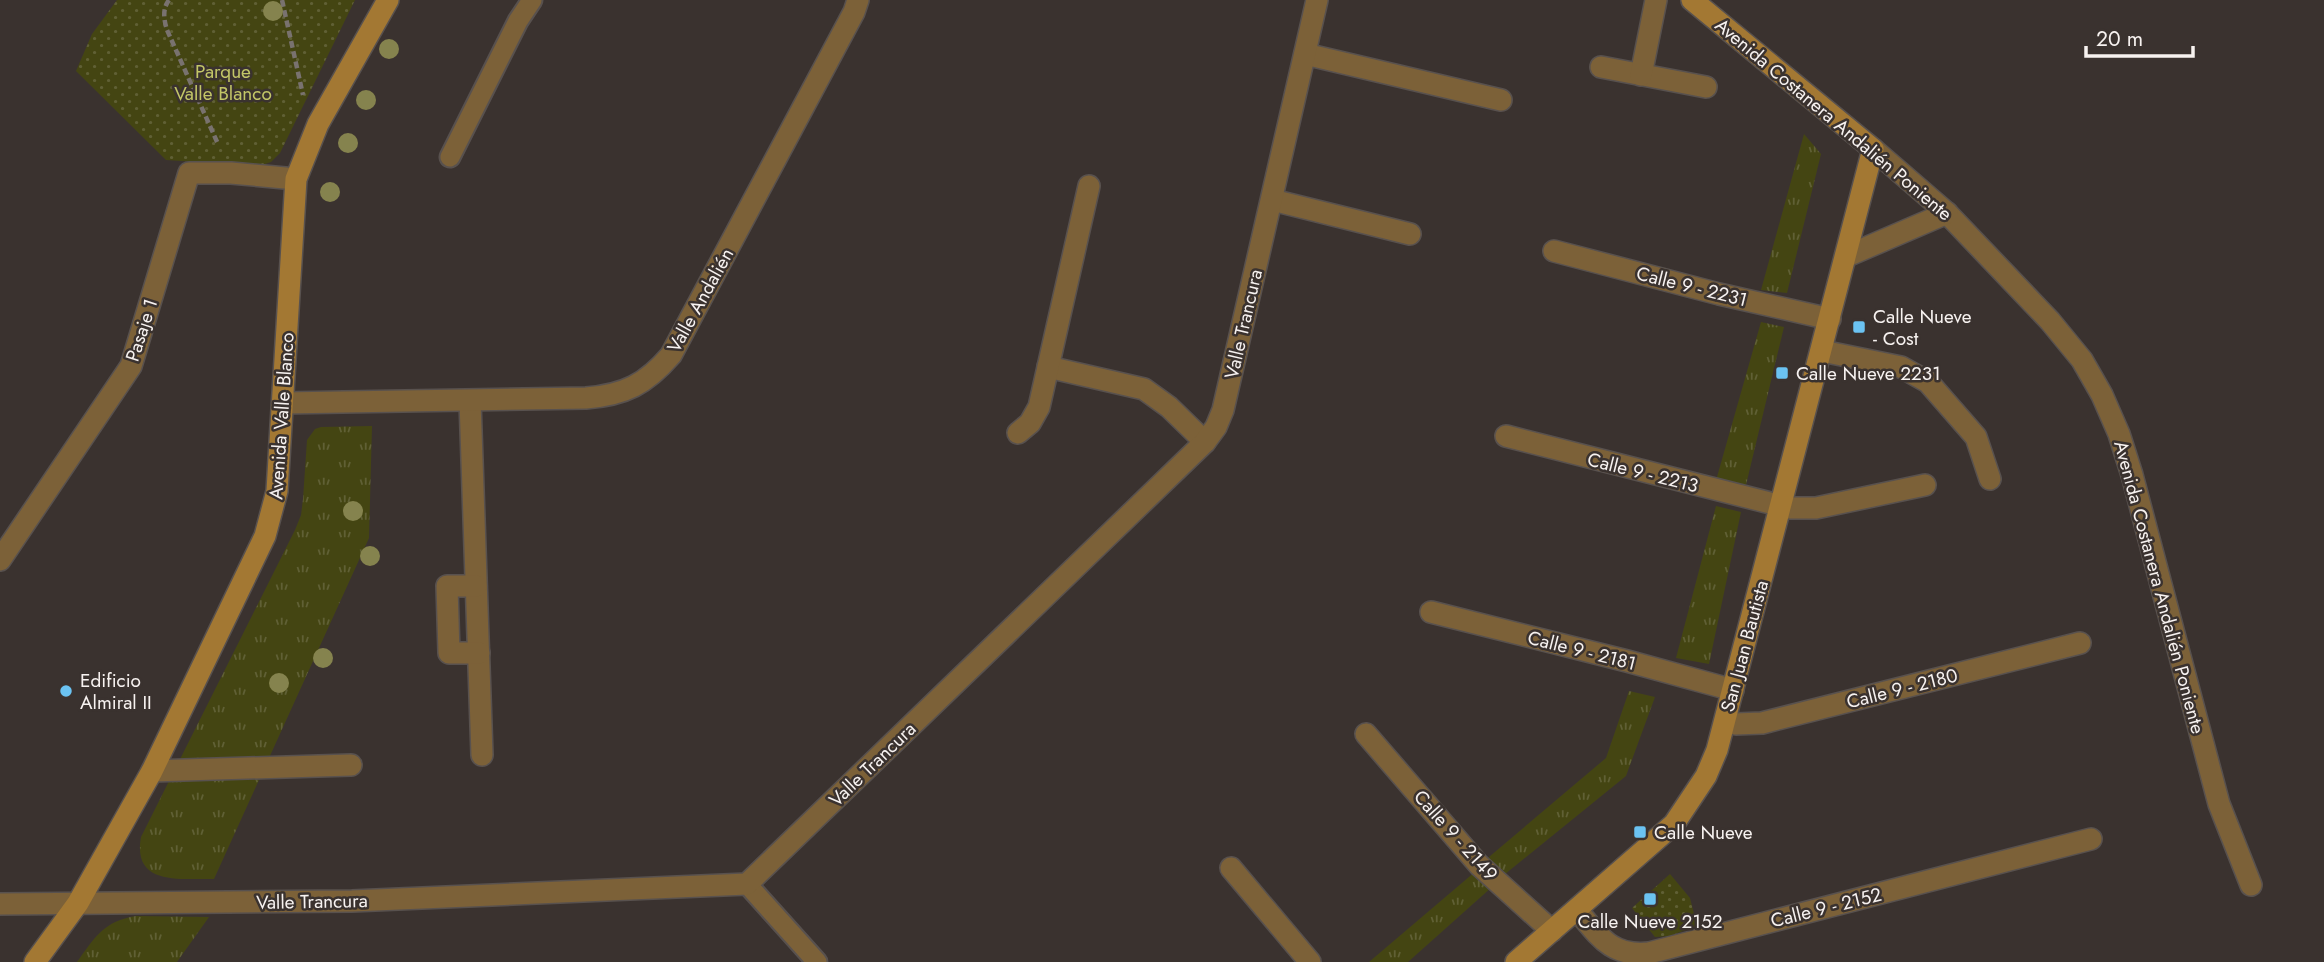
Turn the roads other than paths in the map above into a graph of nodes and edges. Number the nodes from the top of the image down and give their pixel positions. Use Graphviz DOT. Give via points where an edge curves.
graph roads {
  1 [pos="388,0"];
  2 [pos="531,0"];
  3 [pos="858,0"];
  4 [pos="1317,0"];
  5 [pos="1656,0"];
  6 [pos="1692,0"];
  7 [pos="1305,54"];
  8 [pos="1601,67"];
  9 [pos="1641,75"];
  10 [pos="1706,87"];
  11 [pos="1501,100"];
  12 [pos="1873,149"];
  13 [pos="450,157"];
  14 [pos="296,179"];
  15 [pos="1089,186"];
  16 [pos="1272,200"];
  17 [pos="1947,213"];
  18 [pos="1410,234"];
  19 [pos="1554,251"];
  20 [pos="1847,256"];
  21 [pos="1830,319"];
  22 [pos="1822,351"];
  23 [pos="1048,367"];
  24 [pos="470,401"];
  25 [pos="283,403"];
  26 [pos="1018,433"];
  27 [pos="1506,436"];
  28 [pos="1205,442"];
  29 [pos="1990,479"];
  30 [pos="1925,485"];
  31 [pos="1781,506"];
  32 [pos="0,560"];
  33 [pos="477,586"];
  34 [pos="1431,612"];
  35 [pos="2080,643"];
  36 [pos="479,653"];
  37 [pos="1733,690"];
  38 [pos="1724,721"];
  39 [pos="1366,734"];
  40 [pos="482,755"];
  41 [pos="351,765"];
  42 [pos="152,771"];
  43 [pos="2091,839"];
  44 [pos="1231,868"];
  45 [pos="747,884"];
  46 [pos="2251,885"];
  47 [pos="78,903"];
  48 [pos="0,904"];
  49 [pos="1577,910"];
  50 [pos="1552,931"];
  51 [pos="35,962"];
  52 [pos="817,962"];
  53 [pos="1310,962"];
  54 [pos="1516,962"];
  1 -- 14 [label="street, Avenida Valle Blanco" via="318,124"];
  2 -- 13 [label="lane"];
  3 -- 24 [label="street, Valle Andalién" via="671,355 659,369 626,391 607,397"];
  4 -- 7 [label="street, Valle Trancura"];
  5 -- 9 [label="street"];
  6 -- 12 [label="street, Avenida Costanera Andalién Poniente"];
  7 -- 11 [label="street"];
  7 -- 16 [label="street, Valle Trancura"];
  8 -- 9 [label="street"];
  9 -- 10 [label="street"];
  12 -- 17 [label="street, Avenida Costanera Andalién Poniente"];
  12 -- 20 [label="street, San Juan Bautista"];
  14 -- 25 [label="street, Avenida Valle Blanco"];
  14 -- 32 [label="street, Pasaje 1" via="189,173 131,366"];
  15 -- 23 [label="street"];
  16 -- 18 [label="street"];
  16 -- 28 [label="street, Valle Trancura" via="1223,410"];
  17 -- 20 [label="street"];
  17 -- 46 [label="street, Avenida Costanera Andalién Poniente" via="2050,321 2102,395 2132,475 2219,804"];
  19 -- 21 [label="street, Calle 9 - 2231"];
  20 -- 21 [label="street, San Juan Bautista"];
  21 -- 22 [label="street, San Juan Bautista"];
  22 -- 29 [label="street" via="1901,368 1928,382 1976,437"];
  22 -- 31 [label="street, San Juan Bautista"];
  23 -- 26 [label="street" via="1039,407"];
  23 -- 28 [label="street" via="1144,389"];
  24 -- 25 [label="street, Valle Andalién"];
  24 -- 33 [label="street"];
  25 -- 42 [label="street, Avenida Valle Blanco" via="277,491 265,536"];
  27 -- 31 [label="street, Calle 9 - 2213"];
  28 -- 45 [label="street, Valle Trancura"];
  30 -- 31 [label="street, Calle 9 - 2213" via="1816,508"];
  31 -- 37 [label="street, San Juan Bautista"];
  33 -- 36 [label="street"];
  33 -- 36 [label="street" via="447,586 449,653"];
  34 -- 37 [label="street, Calle 9 - 2181"];
  35 -- 38 [label="street, Calle 9 - 2180" via="1762,723"];
  36 -- 40 [label="street"];
  37 -- 38 [label="street, San Juan Bautista"];
  38 -- 49 [label="street, San Juan Bautista" via="1706,776 1674,824"];
  39 -- 50 [label="street, Calle 9 - 2149" via="1479,865"];
  41 -- 42 [label="street"];
  42 -- 47 [label="street, Avenida Valle Blanco"];
  43 -- 49 [label="street, Calle 9 - 2152" via="1649,953 1627,953 1607,944"];
  44 -- 53 [label="street"];
  45 -- 47 [label="street, Valle Trancura" via="352,901"];
  45 -- 52 [label="lane"];
  47 -- 48 [label="street, Valle Trancura"];
  47 -- 51 [label="street, Avenida Valle Blanco"];
  49 -- 50 [label="street, San Juan Bautista"];
  50 -- 54 [label="street, San Juan Bautista"];
}
